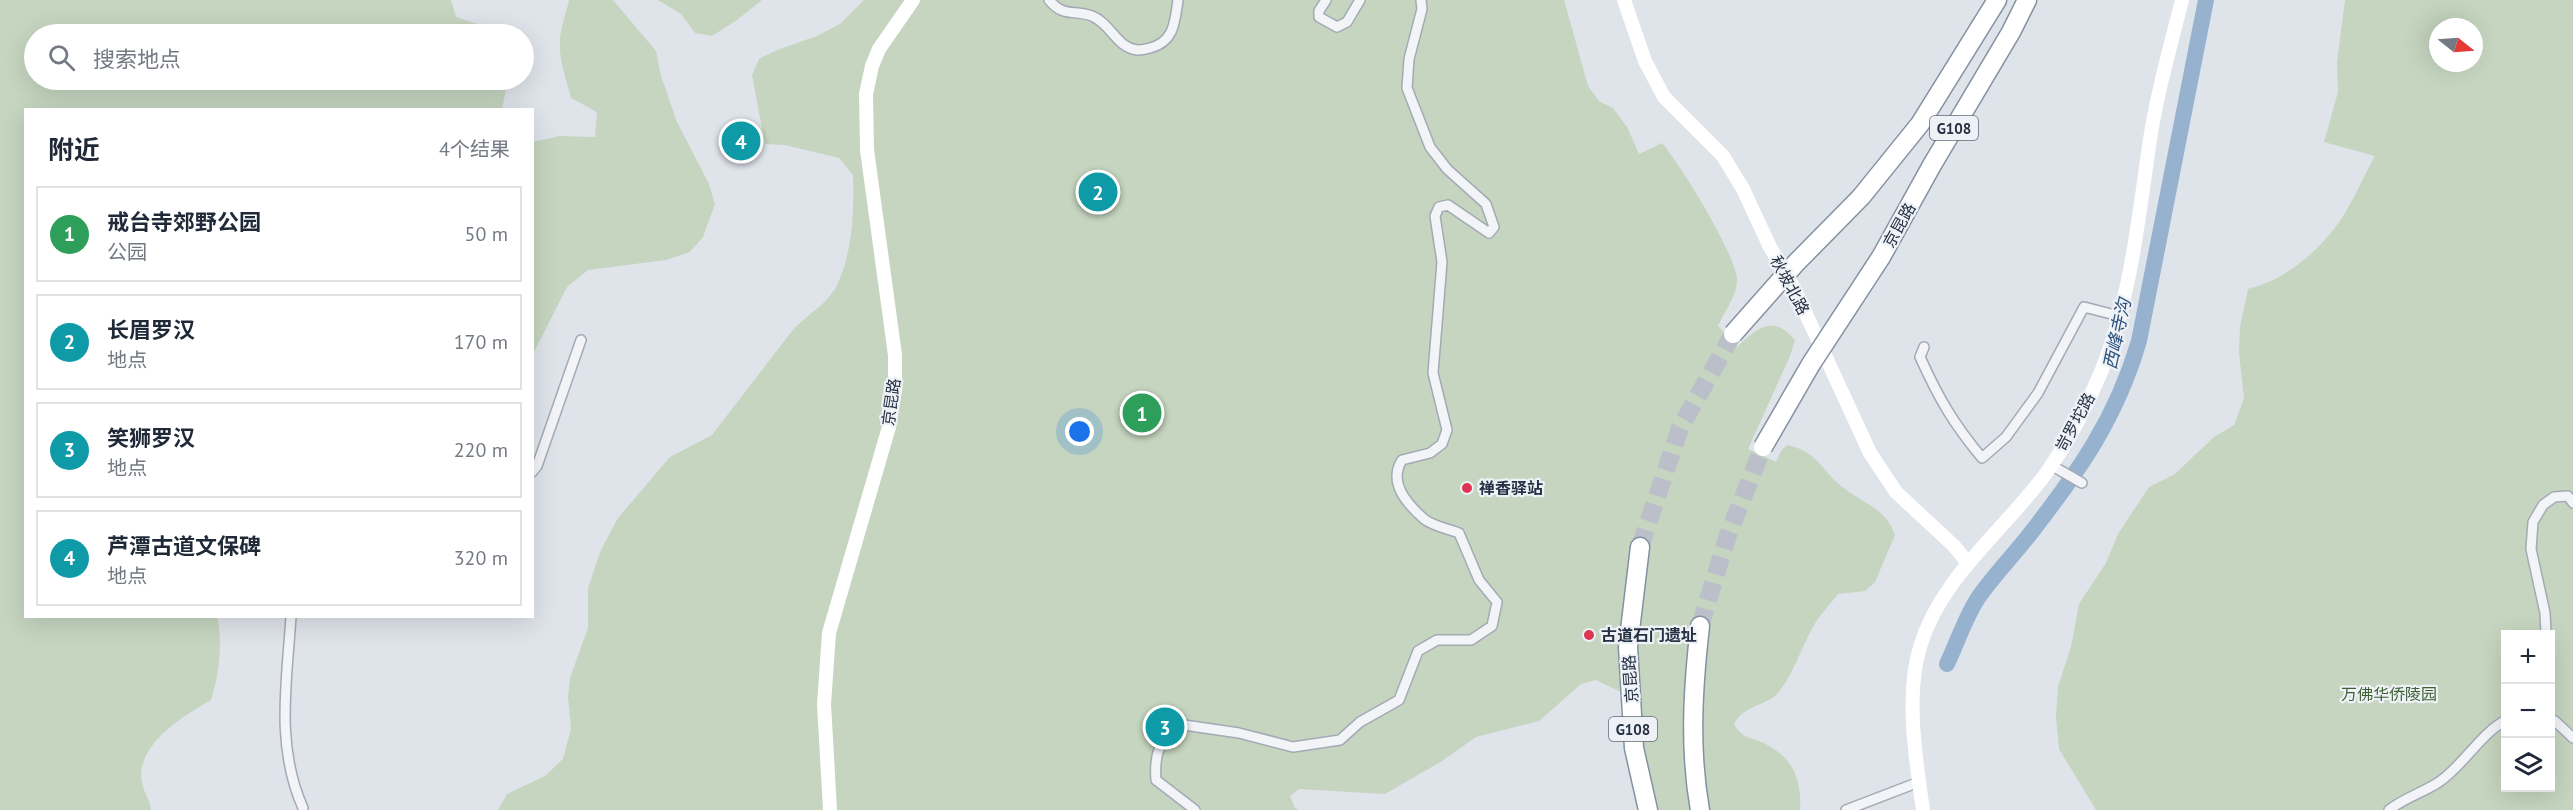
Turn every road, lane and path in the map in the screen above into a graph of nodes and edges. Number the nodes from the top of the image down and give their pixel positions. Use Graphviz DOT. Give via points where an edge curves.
graph roads {
  1 [pos="913,0"];
  2 [pos="1049,0"];
  3 [pos="1178,0"];
  4 [pos="1326,0"];
  5 [pos="1360,0"];
  6 [pos="1421,0"];
  7 [pos="1624,0"];
  8 [pos="1997,0"];
  9 [pos="2027,0"];
  10 [pos="2182,0"];
  11 [pos="2119,316"];
  12 [pos="1733,334"];
  13 [pos="581,340"];
  14 [pos="1924,347"];
  15 [pos="1763,447"];
  16 [pos="2051,465"];
  17 [pos="534,470"];
  18 [pos="2080,482"];
  19 [pos="2573,503"];
  20 [pos="1640,547"];
  21 [pos="1968,562"];
  22 [pos="291,618"];
  23 [pos="1700,626"];
  24 [pos="2546,630"];
  25 [pos="2555,721"];
  26 [pos="2501,722"];
  27 [pos="2573,738"];
  28 [pos="1919,782"];
  29 [pos="303,807"];
  30 [pos="830,810"];
  31 [pos="1195,810"];
  32 [pos="1648,810"];
  33 [pos="1700,810"];
  34 [pos="1846,810"];
  35 [pos="1923,810"];
  36 [pos="2389,810"];
  1 -- 30 [label="street, 京昆路" via="879,49 866,94 868,160 895,355 895,390 889,427 829,633 824,704"];
  2 -- 3 [label="street" via="1067,13 1102,21 1123,44 1141,50 1166,41 1172,32"];
  4 -- 5 [label="street" via="1319,17 1337,27 1347,22"];
  6 -- 31 [label="street" via="1407,88 1430,147 1486,204 1494,226 1489,232 1448,205 1439,207 1435,216 1442,262 1433,373 1447,430 1442,444 1430,453 1402,460 1396,469 1397,488 1425,520 1459,533 1479,580 1497,602 1492,626 1471,640 1437,640 1418,651 1399,700 1360,722 1340,740 1293,747 1239,733 1178,724 1161,741 1155,762 1156,780"];
  7 -- 21 [label="street, 秋坡北路" via="1640,50 1664,97 1723,156 1743,189 1794,288 1870,453 1896,492"];
  8 -- 12 [label="highway, G108, bridge" via="1920,124 1861,197"];
  9 -- 15 [label="highway, 京昆路 / G108, bridge" via="1881,257 1811,364"];
  10 -- 11 [label="street, 岢罗坨路" via="2156,105 2135,249"];
  11 -- 14 [label="street" via="2084,307 2038,393 2006,437 1982,458 1940,402 1920,357"];
  11 -- 16 [label="street, 岢罗坨路" via="2100,374"];
  13 -- 17 [label="street"];
  16 -- 18 [label="street"];
  16 -- 21 [label="street, 岢罗坨路"];
  19 -- 24 [label="street" via="2568,496 2554,497 2543,505 2533,522 2531,549"];
  20 -- 32 [label="highway, 京昆路 / G108" via="1628,647 1634,748"];
  21 -- 28 [label="street, 岢罗坨路" via="1945,597 1920,648 1913,709"];
  22 -- 29 [label="street" via="284,728 294,787"];
  23 -- 33 [label="highway" via="1693,729"];
  25 -- 27 [label="street"];
  26 -- 36 [label="street" via="2440,781"];
  28 -- 34 [label="street"];
  28 -- 35 [label="street, 岢罗坨路"];
}
